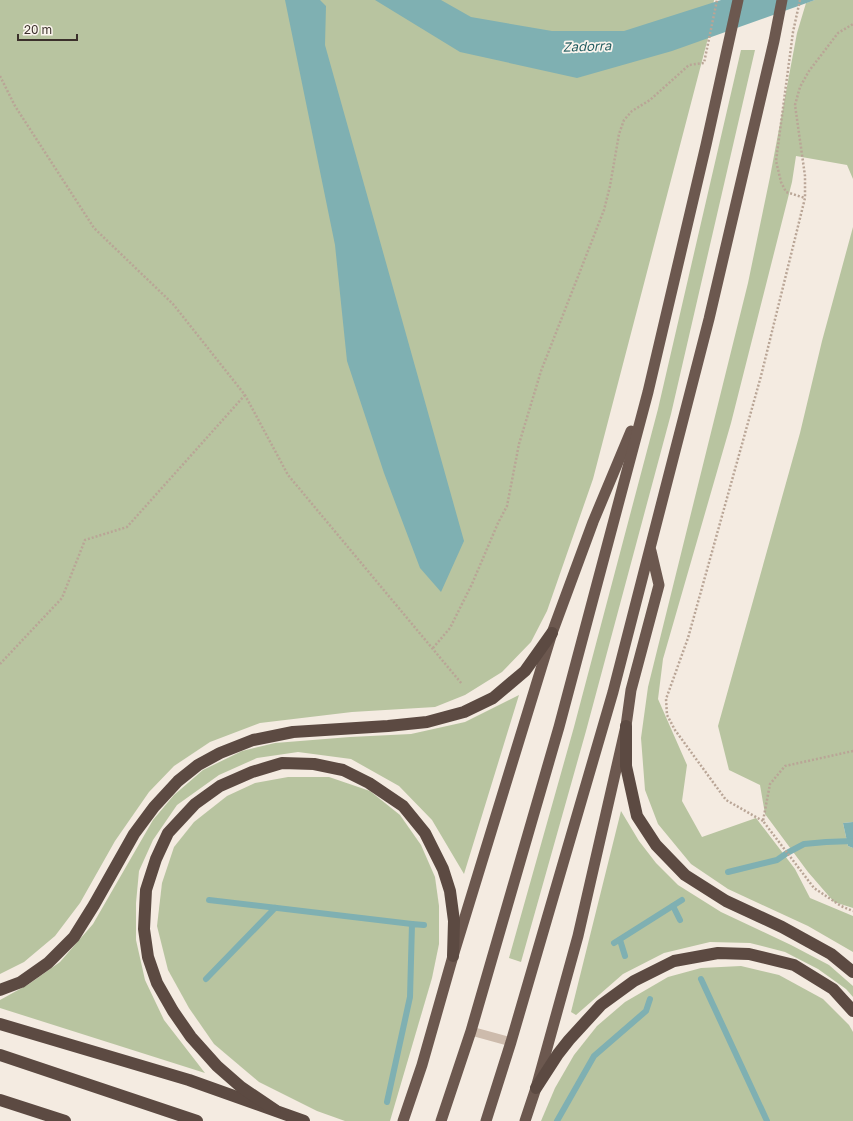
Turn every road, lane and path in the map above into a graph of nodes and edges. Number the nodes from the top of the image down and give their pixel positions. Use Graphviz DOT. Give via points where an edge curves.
graph roads {
  1 [pos="717,0"];
  2 [pos="738,0"];
  3 [pos="782,0"];
  4 [pos="800,0"];
  5 [pos="853,24"];
  6 [pos="0,76"];
  7 [pos="805,198"];
  8 [pos="648,392"];
  9 [pos="245,395"];
  10 [pos="651,549"];
  11 [pos="552,633"];
  12 [pos="432,648"];
  13 [pos="0,664"];
  14 [pos="462,684"];
  15 [pos="626,726"];
  16 [pos="853,751"];
  17 [pos="763,821"];
  18 [pos="853,911"];
  19 [pos="453,956"];
  20 [pos="853,972"];
  21 [pos="0,990"];
  22 [pos="853,1011"];
  23 [pos="0,1024"];
  24 [pos="471,1031"];
  25 [pos="511,1042"];
  26 [pos="0,1055"];
  27 [pos="536,1088"];
  28 [pos="0,1100"];
  29 [pos="276,1110"];
  30 [pos="65,1121"];
  31 [pos="197,1121"];
  32 [pos="304,1121"];
  33 [pos="403,1121"];
  34 [pos="442,1121"];
  35 [pos="486,1121"];
  36 [pos="525,1121"];
  1 -- 12 [label="path" via="704,63 689,65 624,120 604,210 541,371 519,444 507,506 450,628"];
  2 -- 8 [label="highway" via="705,153"];
  3 -- 10 [label="highway" via="709,320"];
  4 -- 7 [label="path" via="776,161 786,192"];
  5 -- 7 [label="path" via="838,34 809,71 800,87 795,105 805,176"];
  6 -- 9 [label="path" via="15,106 94,228 173,304"];
  7 -- 17 [label="path" via="758,384 688,638 666,699 667,714 675,730 726,800"];
  8 -- 11 [label="highway" via="593,522"];
  8 -- 24 [label="highway" via="559,727"];
  9 -- 12 [label="path" via="288,475"];
  9 -- 13 [label="path" via="127,527 85,540 62,598"];
  10 -- 15 [label="highway" via="659,585 631,690"];
  10 -- 25 [label="highway" via="613,692"];
  11 -- 19 [label="highway"];
  11 -- 21 [label="highway" via="525,671 493,698 464,712 427,722 293,732 253,740 198,765 178,781 134,834 74,937 48,963 21,982"];
  12 -- 14 [label="path"];
  15 -- 20 [label="highway" via="626,766 636,816 656,846 685,875 726,901 782,927 831,954"];
  15 -- 27 [label="highway" via="578,936"];
  16 -- 17 [label="path" via="785,766 770,784"];
  17 -- 18 [label="path" via="814,888"];
  19 -- 29 [label="highway" via="454,921 450,891 443,869 425,833 403,806 369,783 343,770 314,764 282,763 220,786 194,804 168,833 146,890 144,929 148,957 157,983 191,1037 217,1066 241,1087"];
  19 -- 33 [label="highway"];
  22 -- 27 [label="highway" via="833,989 794,965 749,954 718,953 674,961 634,981 602,1005 569,1040"];
  23 -- 29 [label="highway" via="189,1080"];
  24 -- 25 [label="lane"];
  24 -- 34 [label="highway"];
  25 -- 35 [label="highway"];
  26 -- 31 [label="highway"];
  27 -- 36 [label="highway"];
  28 -- 30 [label="highway"];
  29 -- 32 [label="highway"];
}
